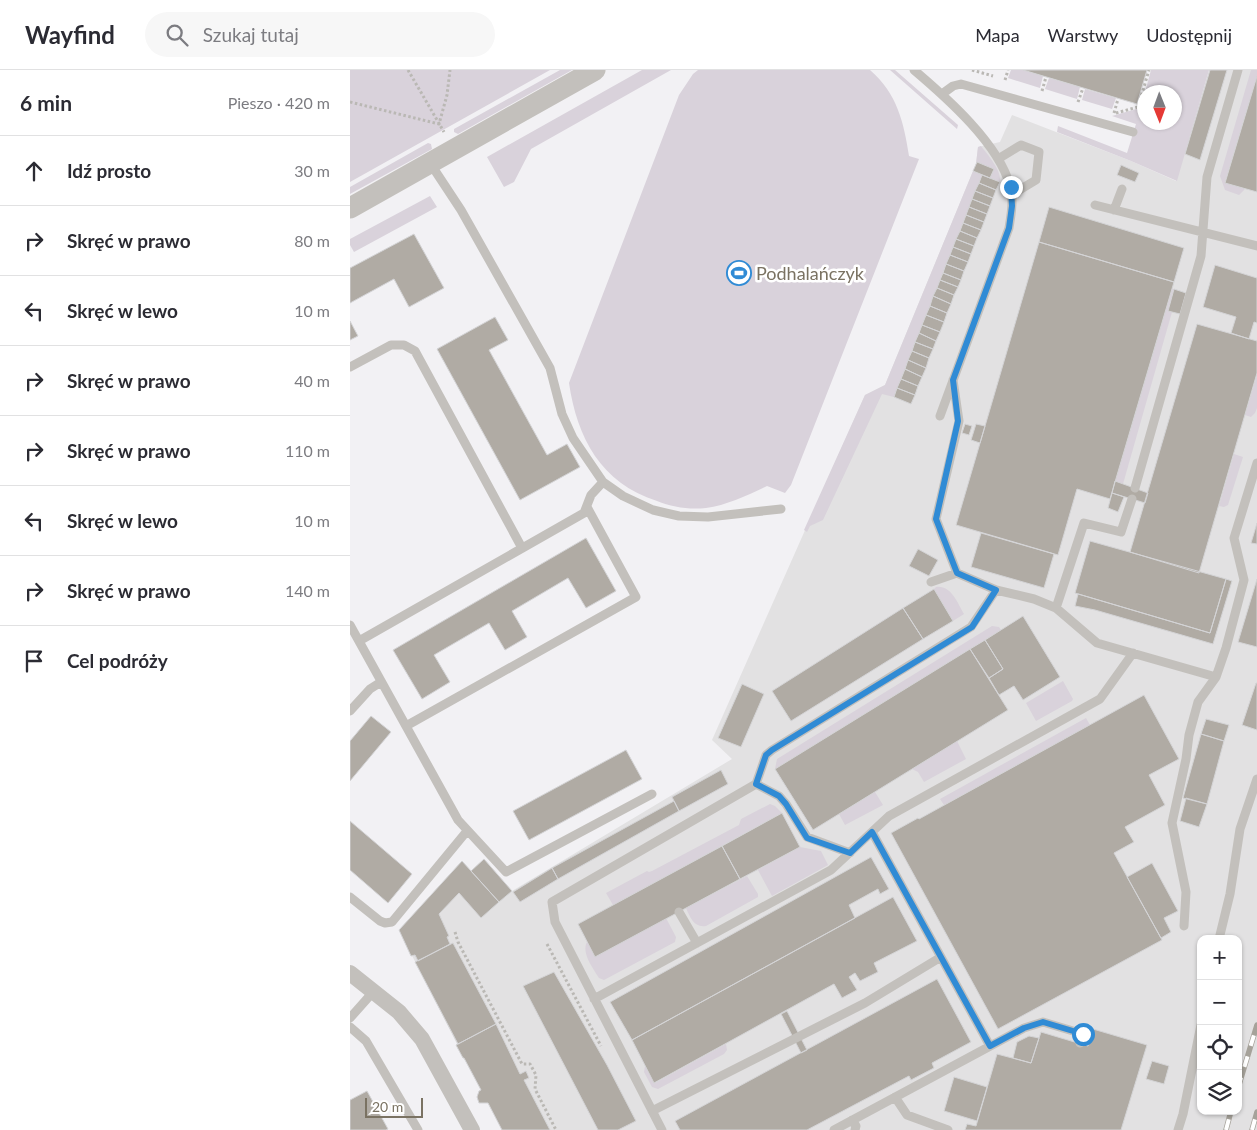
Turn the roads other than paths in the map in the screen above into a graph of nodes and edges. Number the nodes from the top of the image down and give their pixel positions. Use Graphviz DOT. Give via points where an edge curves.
graph roads {
  1 [pos="595,70"];
  2 [pos="914,70"];
  3 [pos="1238,70"];
  4 [pos="942,94"];
  5 [pos="1133,132"];
  6 [pos="998,159"];
  7 [pos="430,163"];
  8 [pos="1122,189"];
  9 [pos="1011,195"];
  10 [pos="1094,205"];
  11 [pos="350,208"];
  12 [pos="1114,210"];
  13 [pos="1203,231"];
  14 [pos="1257,246"];
  15 [pos="350,366"];
  16 [pos="953,380"];
  17 [pos="940,416"];
  18 [pos="1257,463"];
  19 [pos="604,482"];
  20 [pos="1135,488"];
  21 [pos="1132,499"];
  22 [pos="588,507"];
  23 [pos="781,509"];
  24 [pos="522,548"];
  25 [pos="957,573"];
  26 [pos="931,582"];
  27 [pos="996,590"];
  28 [pos="1056,608"];
  29 [pos="350,625"];
  30 [pos="359,641"];
  31 [pos="1133,654"];
  32 [pos="1216,677"];
  33 [pos="381,682"];
  34 [pos="350,711"];
  35 [pos="406,726"];
  36 [pos="1257,779"];
  37 [pos="756,784"];
  38 [pos="652,794"];
  39 [pos="467,830"];
  40 [pos="872,832"];
  41 [pos="850,853"];
  42 [pos="350,897"];
  43 [pos="679,912"];
  44 [pos="1184,926"];
  45 [pos="1220,935"];
  46 [pos="697,943"];
  47 [pos="941,956"];
  48 [pos="350,973"];
  49 [pos="374,991"];
  50 [pos="594,999"];
  51 [pos="350,1018"];
  52 [pos="350,1027"];
  53 [pos="1080,1043"];
  54 [pos="1197,1043"];
  55 [pos="990,1046"];
  56 [pos="895,1097"];
  57 [pos="652,1111"];
  58 [pos="852,1120"];
  59 [pos="418,1130"];
  60 [pos="472,1130"];
  61 [pos="662,1130"];
  62 [pos="834,1130"];
  63 [pos="855,1130"];
  64 [pos="948,1130"];
  65 [pos="1178,1130"];
  1 -- 7 [label="street"];
  2 -- 4 [label="lane"];
  3 -- 13 [label="lane" via="1207,178"];
  4 -- 5 [label="lane" via="961,84"];
  4 -- 6 [label="lane"];
  6 -- 9 [label="lane" via="1011,187"];
  6 -- 9 [label="lane" via="1021,145 1039,152 1036,180"];
  7 -- 11 [label="street"];
  7 -- 19 [label="lane" via="461,210 550,368 562,414 573,438"];
  8 -- 12 [label="lane"];
  9 -- 16 [label="lane" via="1009,228"];
  10 -- 12 [label="lane"];
  12 -- 13 [label="lane"];
  13 -- 14 [label="lane"];
  13 -- 20 [label="lane" via="1201,256"];
  15 -- 24 [label="lane" via="391,345 404,345 415,351"];
  16 -- 17 [label="lane"];
  16 -- 25 [label="lane" via="958,421 936,519"];
  18 -- 32 [label="lane" via="1234,538 1244,580"];
  19 -- 22 [label="lane" via="591,495"];
  19 -- 23 [label="lane" via="622,496 653,510 679,516 708,517"];
  21 -- 28 [label="lane" via="1121,532 1084,523"];
  22 -- 24 [label="lane" via="584,513"];
  22 -- 35 [label="lane" via="636,597"];
  24 -- 30 [label="lane"];
  25 -- 26 [label="lane"];
  25 -- 27 [label="lane"];
  27 -- 28 [label="lane"];
  27 -- 37 [label="lane" via="972,627 772,750 766,755"];
  28 -- 31 [label="lane" via="1097,643"];
  29 -- 30 [label="lane"];
  30 -- 33 [label="lane"];
  31 -- 32 [label="lane"];
  31 -- 40 [label="lane" via="1100,699 889,816"];
  32 -- 44 [label="lane" via="1198,702 1172,823 1186,892"];
  33 -- 34 [label="lane"];
  33 -- 35 [label="lane"];
  35 -- 39 [label="lane" via="458,820"];
  36 -- 45 [label="lane" via="1240,829"];
  37 -- 41 [label="lane" via="779,796 807,838"];
  37 -- 50 [label="lane" via="552,902 554,922"];
  38 -- 39 [label="lane" via="506,872"];
  39 -- 42 [label="lane" via="392,922 380,921"];
  40 -- 41 [label="lane"];
  40 -- 47 [label="lane"];
  41 -- 46 [label="lane" via="831,870"];
  43 -- 46 [label="lane"];
  46 -- 50 [label="lane"];
  47 -- 55 [label="lane"];
  47 -- 57 [label="lane" via="865,1003"];
  48 -- 49 [label="street"];
  49 -- 51 [label="lane"];
  49 -- 60 [label="street" via="399,1012 422,1039"];
  50 -- 57 [label="lane"];
  52 -- 59 [label="lane" via="366,1041"];
  53 -- 55 [label="lane" via="1083,1034 1043,1022"];
  54 -- 65 [label="lane"];
  55 -- 56 [label="lane"];
  56 -- 58 [label="lane"];
  56 -- 64 [label="lane" via="907,1115"];
  57 -- 61 [label="lane"];
  58 -- 62 [label="lane"];
  58 -- 63 [label="lane"];
}
